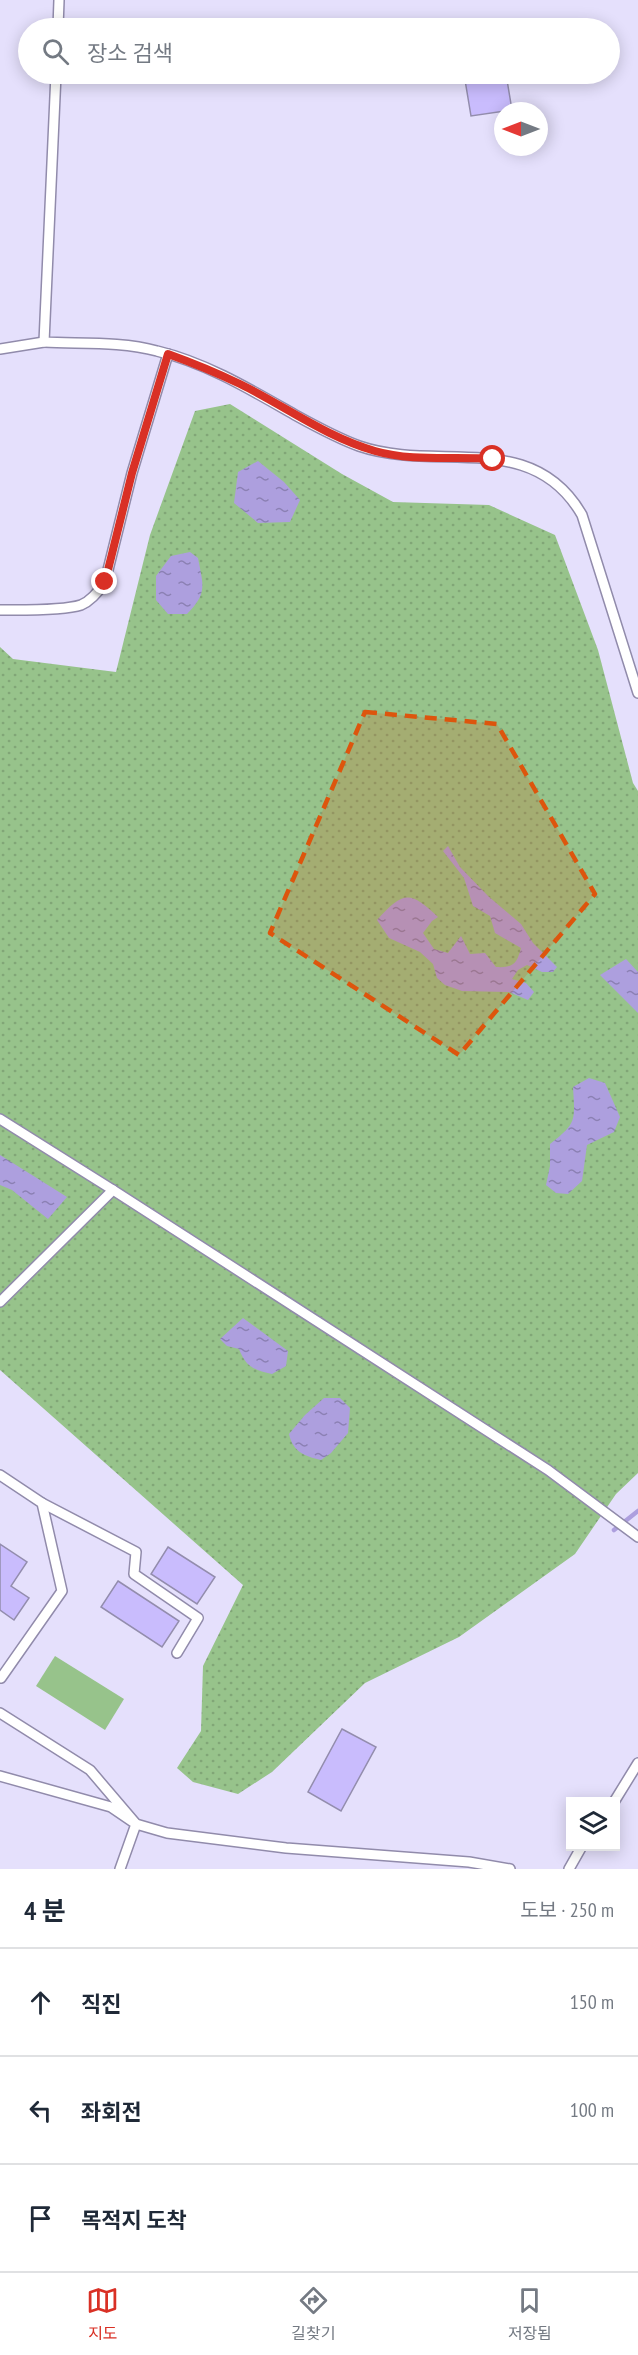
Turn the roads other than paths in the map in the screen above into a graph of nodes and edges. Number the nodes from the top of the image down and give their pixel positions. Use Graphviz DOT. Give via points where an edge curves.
graph roads {
  1 [pos="59,0"];
  2 [pos="58,18"];
  3 [pos="56,84"];
  4 [pos="44,342"];
  5 [pos="0,349"];
  6 [pos="168,354"];
  7 [pos="0,610"];
  8 [pos="638,693"];
  9 [pos="0,1119"];
  10 [pos="113,1190"];
  11 [pos="0,1302"];
  12 [pos="0,1475"];
  13 [pos="42,1503"];
  14 [pos="634,1534"];
  15 [pos="177,1653"];
  16 [pos="0,1679"];
  17 [pos="0,1713"];
  18 [pos="638,1763"];
  19 [pos="0,1776"];
  20 [pos="617,1797"];
  21 [pos="136,1824"];
  22 [pos="579,1851"];
  23 [pos="120,1869"];
  24 [pos="510,1869"];
  25 [pos="569,1869"];
  1 -- 2 [label="lane"];
  3 -- 4 [label="lane"];
  4 -- 5 [label="lane"];
  4 -- 6 [label="lane" via="117,345"];
  6 -- 7 [label="lane" via="132,473 105,582 89,600 75,607"];
  6 -- 8 [label="lane" via="240,384 359,446 414,457 493,459 548,476 582,515"];
  9 -- 10 [label="lane"];
  10 -- 11 [label="lane"];
  10 -- 14 [label="lane" via="548,1470"];
  12 -- 13 [label="lane"];
  13 -- 15 [label="lane" via="136,1552 134,1574 198,1618"];
  13 -- 16 [label="lane" via="62,1591"];
  17 -- 21 [label="lane" via="90,1770"];
  18 -- 20 [label="lane"];
  19 -- 21 [label="lane" via="111,1807"];
  21 -- 23 [label="lane"];
  21 -- 24 [label="lane" via="167,1833 286,1848 469,1862"];
  22 -- 25 [label="lane"];
}
